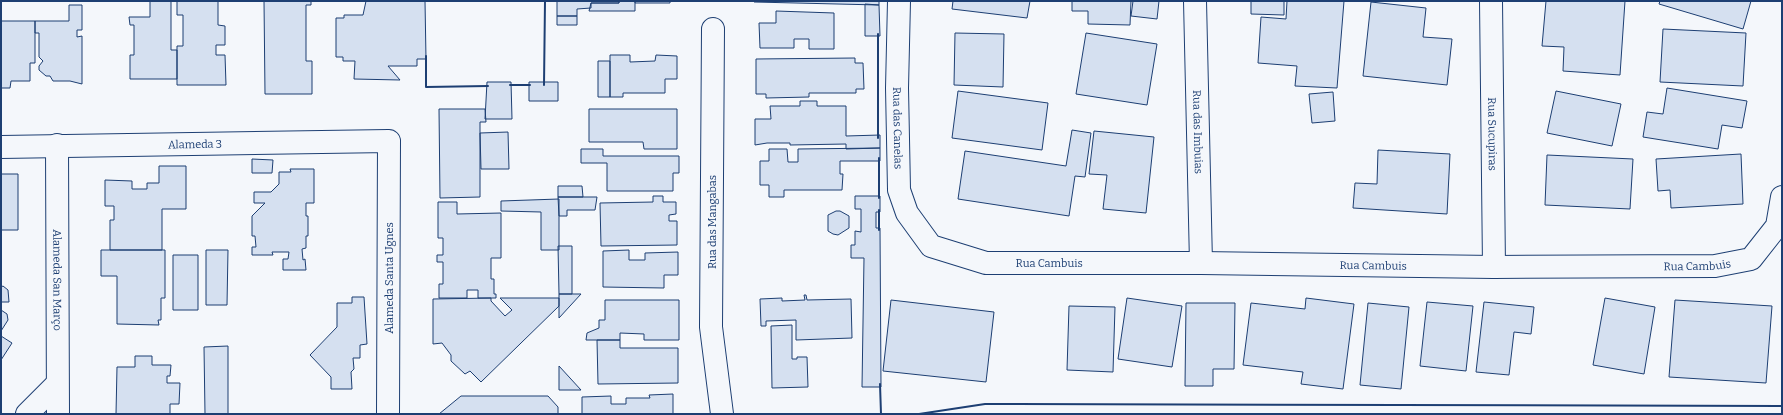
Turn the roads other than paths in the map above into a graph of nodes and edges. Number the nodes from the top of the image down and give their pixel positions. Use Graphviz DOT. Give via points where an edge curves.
graph roads {
  1 [pos="899,1"];
  2 [pos="1195,1"];
  3 [pos="1490,1"];
  4 [pos="713,29"];
  5 [pos="389,141"];
  6 [pos="57,145"];
  7 [pos="1,147"];
  8 [pos="1782,198"];
  9 [pos="1782,202"];
  10 [pos="932,246"];
  11 [pos="1201,263"];
  12 [pos="1494,267"];
  13 [pos="57,384"];
  14 [pos="27,414"];
  15 [pos="58,414"];
  16 [pos="388,414"];
  17 [pos="722,414"];
  1 -- 10 [label="street, Rua das Canelas" via="899,190 907,213"];
  2 -- 11 [label="street, Rua das Imbuias"];
  3 -- 12 [label="street, Rua Sucupiras"];
  4 -- 17 [label="street, Rua das Mangabas" via="711,327"];
  5 -- 6 [label="street, Alameda 3"];
  5 -- 16 [label="street, Alameda Santa Ugnes"];
  6 -- 7 [label="street, Alameda 3"];
  6 -- 13 [label="street, Alameda San Março"];
  8 -- 9 [label="street, Rua Cambuis"];
  9 -- 12 [label="street, Rua Cambuis" via="1777,226 1751,258 1715,266"];
  10 -- 11 [label="street, Rua Cambuis" via="986,263"];
  11 -- 12 [label="street, Rua Cambuis"];
  13 -- 14 [label="street"];
  13 -- 15 [label="street, Alameda San Março"];
}
